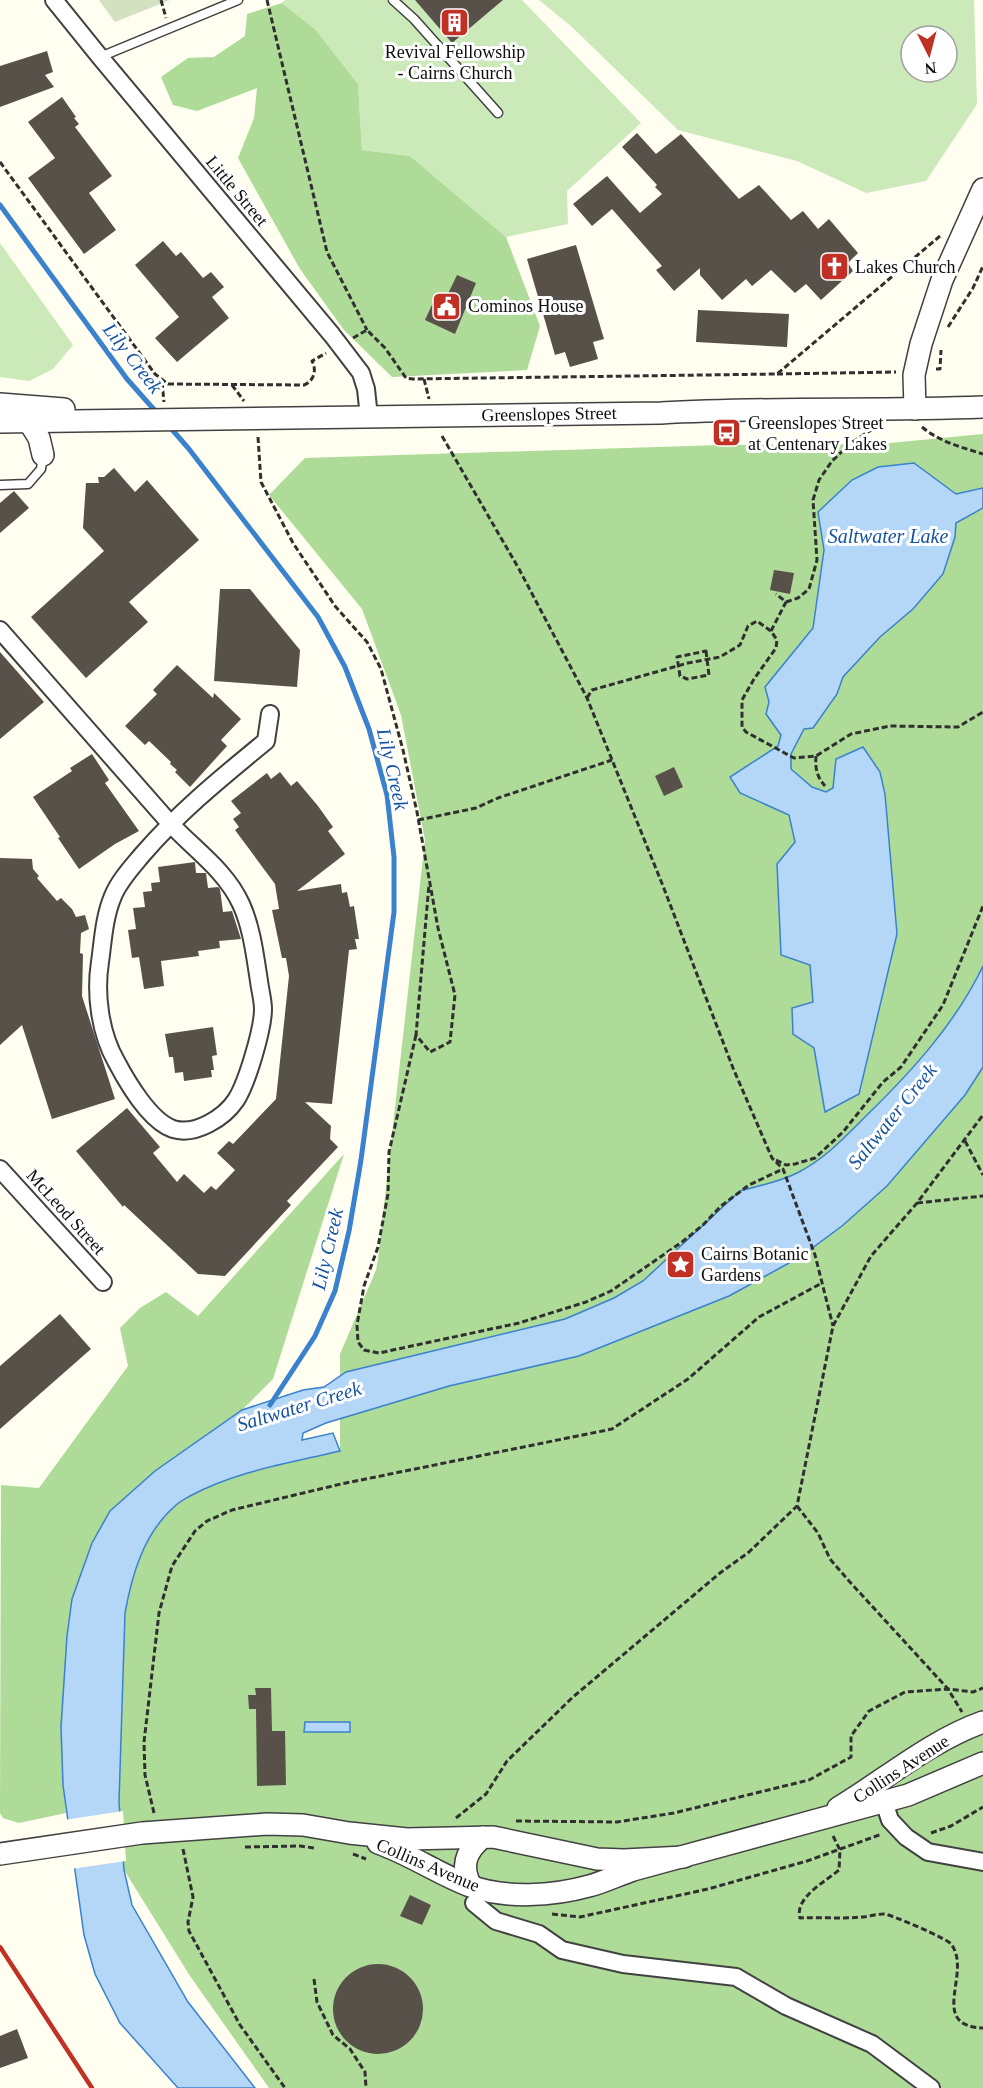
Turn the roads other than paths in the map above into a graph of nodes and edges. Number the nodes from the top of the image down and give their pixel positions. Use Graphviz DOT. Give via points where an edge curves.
graph roads {
  1 [pos="54,0"];
  2 [pos="238,0"];
  3 [pos="393,0"];
  4 [pos="100,57"];
  5 [pos="498,113"];
  6 [pos="983,189"];
  7 [pos="0,404"];
  8 [pos="983,407"];
  9 [pos="908,409"];
  10 [pos="0,414"];
  11 [pos="369,417"];
  12 [pos="114,419"];
  13 [pos="0,422"];
  14 [pos="29,422"];
  15 [pos="43,455"];
  16 [pos="0,485"];
  17 [pos="0,630"];
  18 [pos="270,714"];
  19 [pos="170,824"];
  20 [pos="0,1169"];
  21 [pos="103,1282"];
  22 [pos="983,1722"];
  23 [pos="983,1763"];
  24 [pos="884,1802"];
  25 [pos="820,1820"];
  26 [pos="349,1833"];
  27 [pos="483,1837"];
  28 [pos="571,1853"];
  29 [pos="0,1854"];
  30 [pos="684,1857"];
  31 [pos="983,1862"];
  32 [pos="575,1888"];
  33 [pos="472,1894"];
  34 [pos="931,2088"];
  1 -- 4 [label="street, Little Street"];
  2 -- 4 [label="lane"];
  3 -- 5 [label="lane"];
  4 -- 11 [label="street, Little Street" via="356,366 366,388"];
  6 -- 9 [label="street" via="932,309"];
  7 -- 12 [label="street, Greenslopes Street"];
  8 -- 9 [label="street, Greenslopes Street"];
  9 -- 11 [label="street, Greenslopes Street"];
  10 -- 14 [label="street"];
  11 -- 12 [label="street, Greenslopes Street"];
  12 -- 14 [label="street, Greenslopes Street"];
  13 -- 14 [label="street, Greenslopes Street"];
  14 -- 15 [label="street"];
  15 -- 16 [label="lane" via="41,469 28,484"];
  17 -- 19 [label="street"];
  18 -- 19 [label="street" via="266,741"];
  19 -- 19 [label="street" via="130,869 113,895 98,974 100,1004 112,1055 140,1100 174,1129 192,1129 214,1121 236,1101 252,1063 263,1010 253,945 241,902 205,855"];
  20 -- 21 [label="street, McLeod Street"];
  22 -- 25 [label="street, Collins Avenue" via="930,1748"];
  23 -- 24 [label="street, Collins Avenue"];
  24 -- 25 [label="street, Collins Avenue"];
  24 -- 31 [label="street" via="890,1820 928,1852"];
  25 -- 30 [label="street, Collins Avenue"];
  26 -- 27 [label="street, Collins Avenue" via="407,1839"];
  26 -- 29 [label="street, Collins Avenue" via="267,1824 142,1833"];
  26 -- 33 [label="street, Collins Avenue" via="400,1851"];
  27 -- 28 [label="street, Collins Avenue"];
  27 -- 33 [label="street" via="465,1860 465,1875"];
  28 -- 30 [label="street, Collins Avenue" via="624,1860"];
  28 -- 32 [label="street" via="580,1862 583,1874"];
  30 -- 32 [label="street, Collins Avenue"];
  32 -- 33 [label="street, Collins Avenue"];
  33 -- 34 [label="street" via="496,1921 539,1934 562,1950 623,1964 736,1977 786,2006 872,2044"];
}
